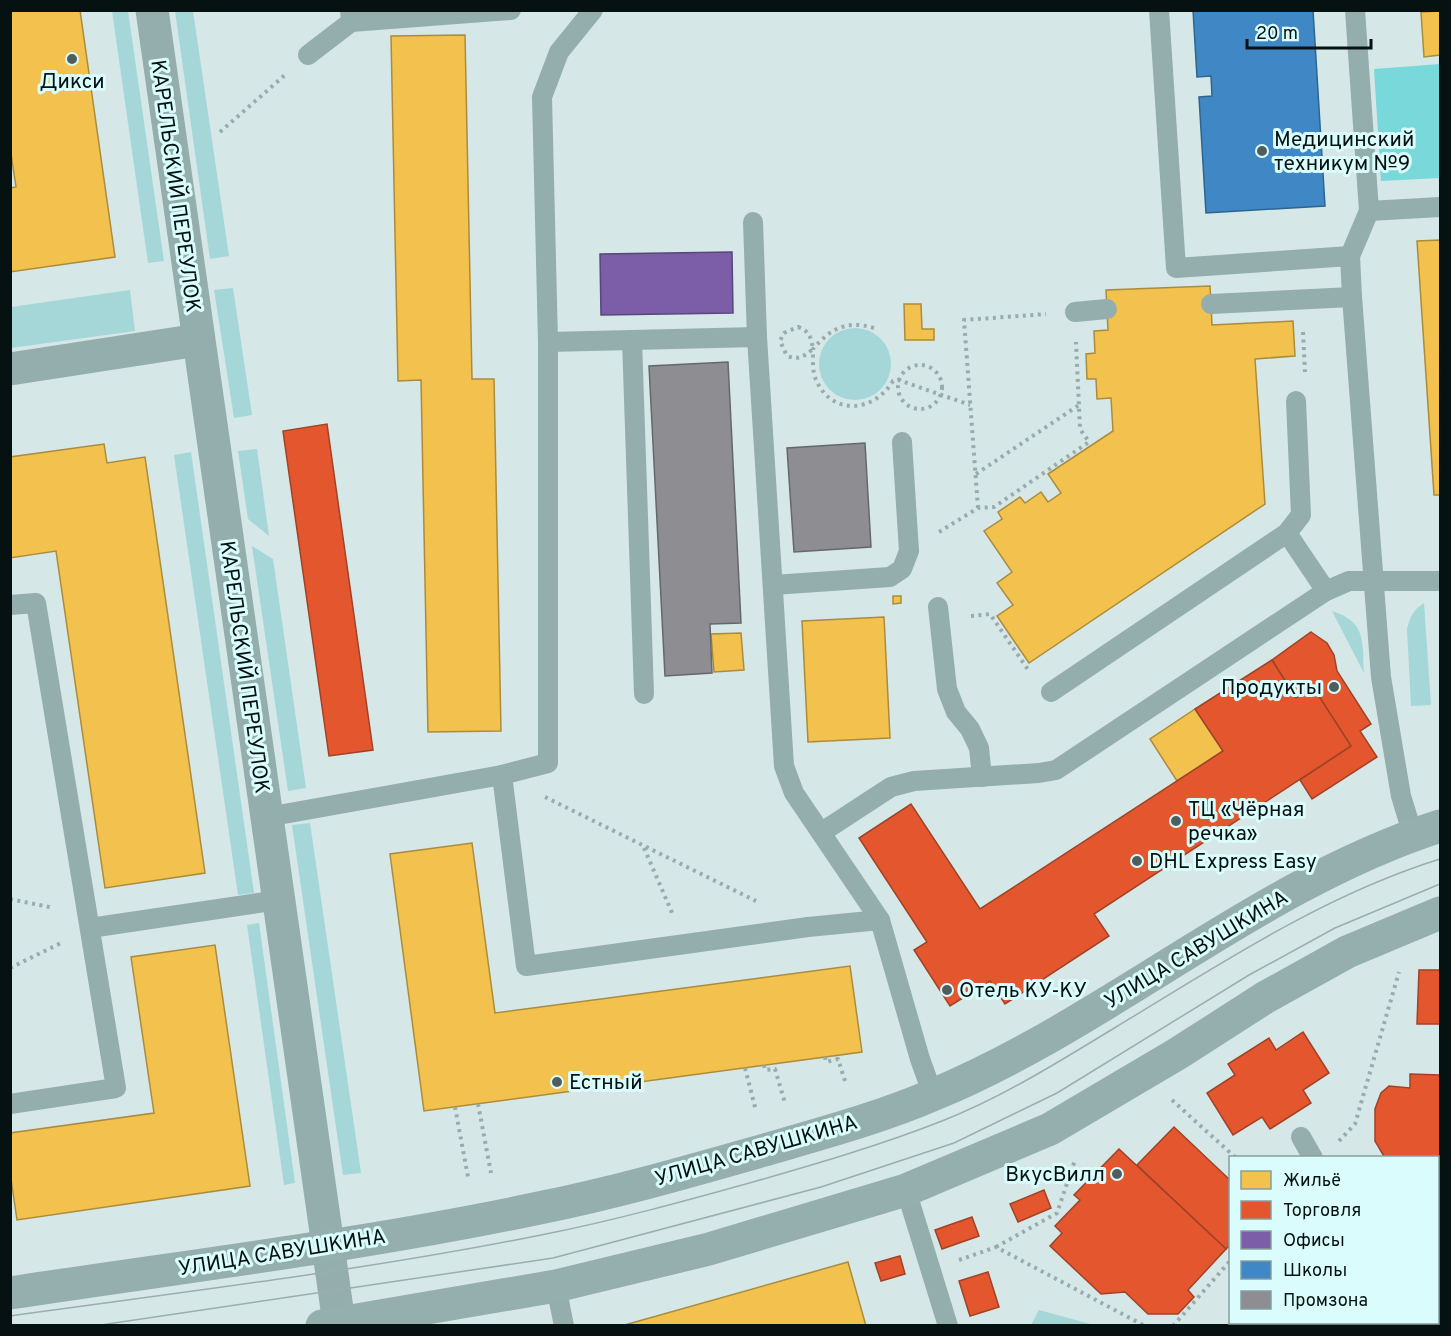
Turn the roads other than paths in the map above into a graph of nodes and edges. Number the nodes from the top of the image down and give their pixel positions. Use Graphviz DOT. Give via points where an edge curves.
graph roads {
  1 [pos="152,10"];
  2 [pos="593,10"];
  3 [pos="1159,10"];
  4 [pos="1355,10"];
  5 [pos="499,12"];
  6 [pos="350,16"];
  7 [pos="308,54"];
  8 [pos="1440,207"];
  9 [pos="1369,211"];
  10 [pos="753,222"];
  11 [pos="1350,256"];
  12 [pos="1352,297"];
  13 [pos="1211,304"];
  14 [pos="1107,309"];
  15 [pos="1074,312"];
  16 [pos="758,337"];
  17 [pos="198,340"];
  18 [pos="632,340"];
  19 [pos="548,342"];
  20 [pos="10,369"];
  21 [pos="1296,401"];
  22 [pos="902,442"];
  23 [pos="1287,533"];
  24 [pos="1375,579"];
  25 [pos="1440,581"];
  26 [pos="773,585"];
  27 [pos="1326,591"];
  28 [pos="10,605"];
  29 [pos="938,607"];
  30 [pos="1051,692"];
  31 [pos="644,694"];
  32 [pos="502,776"];
  33 [pos="982,777"];
  34 [pos="267,817"];
  35 [pos="1427,831"];
  36 [pos="822,832"];
  37 [pos="278,900"];
  38 [pos="1440,913"];
  39 [pos="880,920"];
  40 [pos="88,921"];
  41 [pos="933,1095"];
  42 [pos="10,1104"];
  43 [pos="1301,1137"];
  44 [pos="1312,1156"];
  45 [pos="906,1190"];
  46 [pos="328,1247"];
  47 [pos="556,1286"];
  48 [pos="10,1293"];
  49 [pos="331,1324"];
  50 [pos="564,1326"];
  51 [pos="948,1326"];
  1 -- 17 [label="street, КАРЕЛЬСКИЙ ПЕРЕУЛОК"];
  2 -- 19 [label="lane" via="559,52 542,97"];
  3 -- 11 [label="lane" via="1176,268"];
  4 -- 9 [label="lane"];
  5 -- 6 [label="lane"];
  6 -- 7 [label="lane"];
  8 -- 9 [label="lane"];
  9 -- 11 [label="lane"];
  10 -- 16 [label="lane"];
  11 -- 12 [label="lane"];
  12 -- 13 [label="lane"];
  12 -- 24 [label="lane"];
  14 -- 15 [label="lane"];
  16 -- 18 [label="lane"];
  16 -- 26 [label="lane"];
  17 -- 20 [label="street"];
  17 -- 34 [label="street, КАРЕЛЬСКИЙ ПЕРЕУЛОК"];
  18 -- 19 [label="lane"];
  18 -- 31 [label="lane"];
  19 -- 32 [label="lane" via="548,763"];
  21 -- 23 [label="lane" via="1301,514"];
  22 -- 26 [label="lane" via="909,551 902,569 890,577"];
  23 -- 27 [label="lane"];
  23 -- 30 [label="lane"];
  24 -- 25 [label="lane"];
  24 -- 27 [label="lane" via="1349,581"];
  24 -- 35 [label="lane" via="1381,677 1401,796"];
  26 -- 36 [label="lane" via="784,766 794,794"];
  27 -- 33 [label="lane" via="1068,764 1039,773"];
  28 -- 40 [label="lane" via="36,603"];
  29 -- 33 [label="lane" via="947,689 956,712 979,748"];
  32 -- 34 [label="lane"];
  32 -- 39 [label="lane" via="526,966"];
  33 -- 36 [label="lane" via="914,781 891,787"];
  34 -- 37 [label="street, КАРЕЛЬСКИЙ ПЕРЕУЛОК"];
  35 -- 41 [label="main road, УЛИЦА САВУШКИНА" via="1307,882 1039,1045"];
  36 -- 39 [label="lane"];
  37 -- 40 [label="lane"];
  37 -- 46 [label="street, КАРЕЛЬСКИЙ ПЕРЕУЛОК"];
  38 -- 45 [label="main road" via="1347,952 1050,1129"];
  39 -- 41 [label="lane"];
  40 -- 42 [label="lane" via="116,1088"];
  41 -- 46 [label="main road, УЛИЦА САВУШКИНА" via="682,1174 539,1208"];
  43 -- 44 [label="lane"];
  45 -- 47 [label="main road" via="710,1249"];
  45 -- 51 [label="lane"];
  46 -- 48 [label="main road, УЛИЦА САВУШКИНА"];
  46 -- 49 [label="street, КАРЕЛЬСКИЙ ПЕРЕУЛОК"];
  47 -- 49 [label="main road"];
  47 -- 50 [label="lane"];
}
